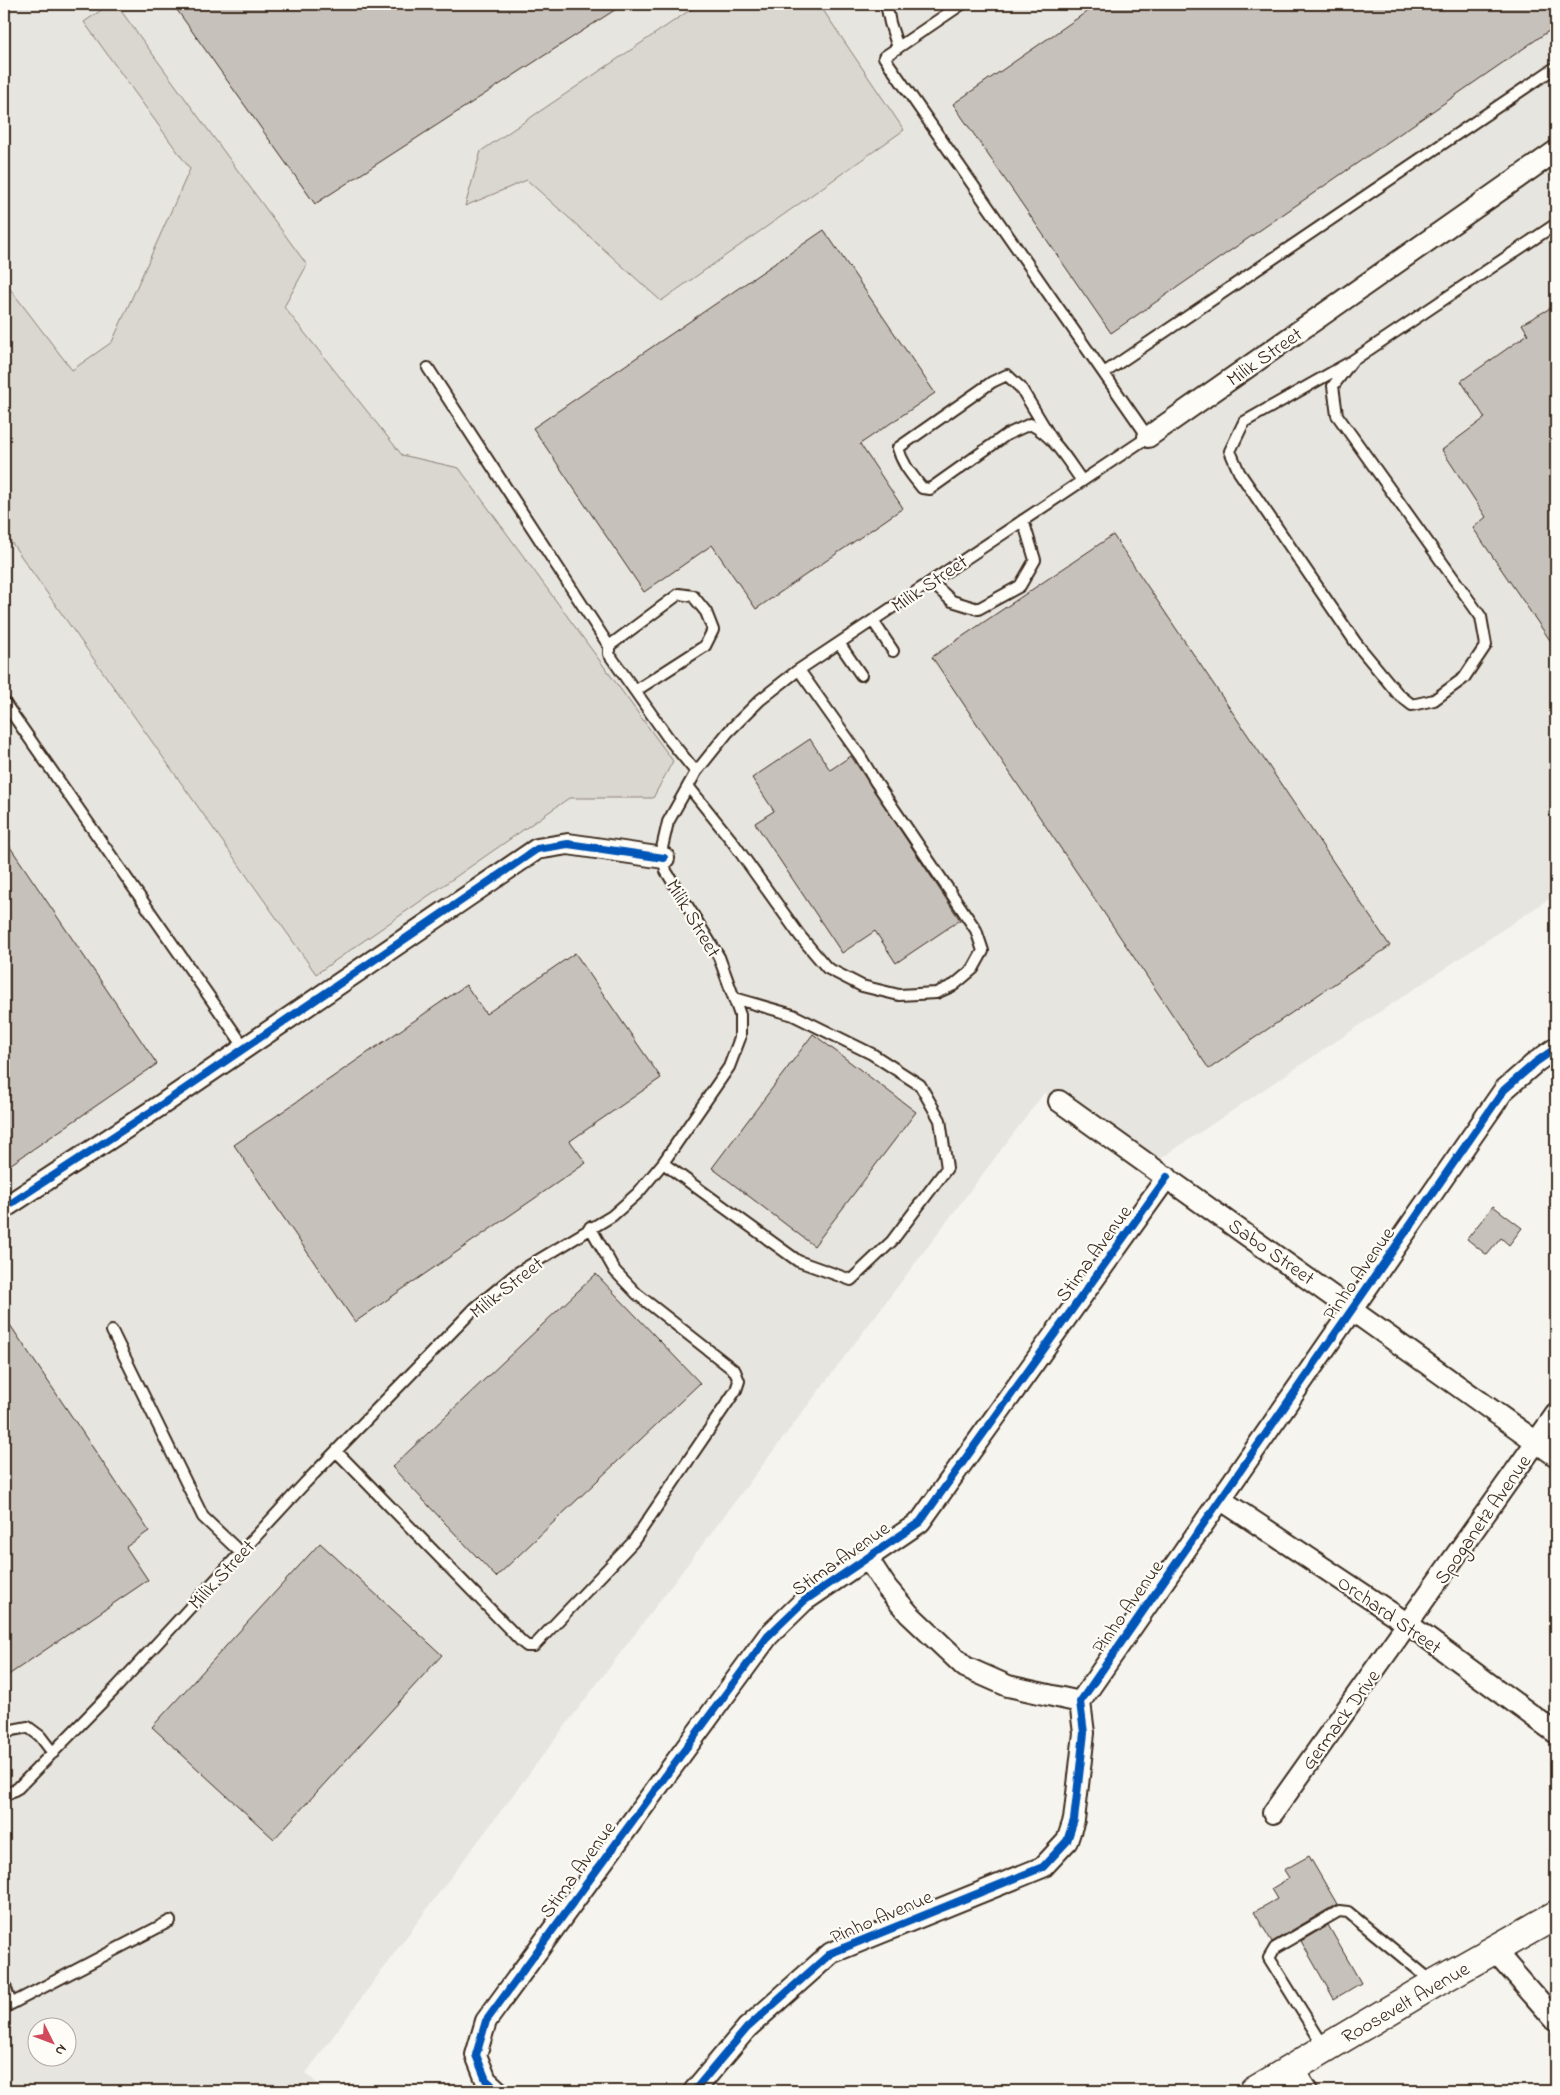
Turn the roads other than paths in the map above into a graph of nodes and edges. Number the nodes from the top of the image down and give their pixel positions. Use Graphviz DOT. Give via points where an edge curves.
graph roads {
  1 [pos="886,4"];
  2 [pos="962,4"];
  3 [pos="898,48"];
  4 [pos="1556,67"];
  5 [pos="1556,151"];
  6 [pos="1556,224"];
  7 [pos="1352,360"];
  8 [pos="428,368"];
  9 [pos="1104,374"];
  10 [pos="1148,437"];
  11 [pos="1053,441"];
  12 [pos="1082,481"];
  13 [pos="1023,520"];
  14 [pos="930,582"];
  15 [pos="873,621"];
  16 [pos="839,643"];
  17 [pos="609,646"];
  18 [pos="893,651"];
  19 [pos="798,670"];
  20 [pos="861,676"];
  21 [pos="635,691"];
  22 [pos="4,702"];
  23 [pos="696,772"];
  24 [pos="688,786"];
  25 [pos="664,858"];
  26 [pos="734,998"];
  27 [pos="245,1048"];
  28 [pos="1556,1048"];
  29 [pos="1059,1101"];
  30 [pos="663,1163"];
  31 [pos="1167,1177"];
  32 [pos="4,1208"];
  33 [pos="590,1227"];
  34 [pos="1353,1309"];
  35 [pos="112,1331"];
  36 [pos="1556,1414"];
  37 [pos="1536,1442"];
  38 [pos="336,1451"];
  39 [pos="1556,1456"];
  40 [pos="1220,1499"];
  41 [pos="241,1553"];
  42 [pos="868,1558"];
  43 [pos="1408,1624"];
  44 [pos="1080,1702"];
  45 [pos="1556,1733"];
  46 [pos="4,1735"];
  47 [pos="53,1753"];
  48 [pos="4,1796"];
  49 [pos="1273,1813"];
  50 [pos="1556,1915"];
  51 [pos="170,1921"];
  52 [pos="1495,1951"];
  53 [pos="4,1983"];
  54 [pos="1435,1983"];
  55 [pos="8,2006"];
  56 [pos="1556,2021"];
  57 [pos="1325,2048"];
  58 [pos="1292,2067"];
  59 [pos="498,2091"];
  60 [pos="694,2091"];
  61 [pos="1254,2091"];
  62 [pos="1307,2091"];
  1 -- 3 [label="lane"];
  2 -- 3 [label="lane"];
  3 -- 9 [label="lane" via="884,57"];
  4 -- 9 [label="lane"];
  5 -- 10 [label="street, Milik Street"];
  6 -- 7 [label="lane"];
  7 -- 7 [label="lane" via="1333,386 1337,415 1481,617 1486,645 1464,678 1434,700 1412,705 1398,694 1356,643 1239,472 1230,451 1244,422"];
  8 -- 17 [label="lane"];
  9 -- 10 [label="lane"];
  10 -- 12 [label="lane, Milik Street"];
  11 -- 11 [label="lane" via="1030,424 1006,436 930,489 922,488 913,477 898,448 1006,375 1021,388"];
  11 -- 12 [label="lane"];
  12 -- 13 [label="lane, Milik Street"];
  13 -- 14 [label="lane, Milik Street"];
  13 -- 14 [label="lane" via="1036,560 1020,586 978,609 952,601"];
  14 -- 15 [label="lane, Milik Street"];
  15 -- 16 [label="lane, Milik Street"];
  15 -- 18 [label="lane"];
  16 -- 19 [label="lane, Milik Street"];
  16 -- 20 [label="lane"];
  17 -- 21 [label="lane" via="609,654"];
  17 -- 21 [label="lane" via="679,594 694,596 706,612 713,630 705,646"];
  19 -- 23 [label="lane, Milik Street" via="760,700 728,732"];
  19 -- 24 [label="lane" via="860,756 976,930 982,951 973,969 954,985 936,993 898,995 862,986 827,968"];
  21 -- 23 [label="lane"];
  22 -- 27 [label="lane"];
  23 -- 24 [label="lane, Milik Street"];
  24 -- 25 [label="lane, Milik Street" via="668,822 662,848"];
  25 -- 26 [label="lane, Milik Street" via="666,870 719,957"];
  25 -- 27 [label="street" via="568,844 537,849"];
  26 -- 30 [label="lane, Milik Street" via="740,1015 740,1038 729,1068"];
  26 -- 30 [label="lane" via="793,1015 872,1054 920,1085 940,1120 947,1168 892,1241 851,1280 798,1261"];
  27 -- 32 [label="street"];
  28 -- 34 [label="street, Pinho Avenue" via="1504,1090"];
  29 -- 31 [label="street, Sabo Street"];
  30 -- 33 [label="lane, Milik Street" via="638,1193 612,1216"];
  31 -- 34 [label="street, Sabo Street"];
  31 -- 42 [label="street, Stima Avenue" via="920,1522"];
  33 -- 38 [label="lane, Milik Street" via="517,1273 475,1308"];
  33 -- 38 [label="lane" via="615,1271 637,1294 735,1371 739,1381 633,1542 534,1646 522,1642"];
  34 -- 37 [label="street, Sabo Street"];
  34 -- 40 [label="street, Pinho Avenue"];
  35 -- 41 [label="lane" via="203,1517"];
  36 -- 37 [label="street, Spoganetz Avenue"];
  37 -- 39 [label="street, Sabo Street"];
  37 -- 43 [label="street, Spoganetz Avenue"];
  38 -- 41 [label="lane, Milik Street"];
  40 -- 43 [label="street, Orchard Street"];
  40 -- 44 [label="street, Pinho Avenue"];
  41 -- 47 [label="lane, Milik Street"];
  42 -- 44 [label="street" via="909,1614 965,1667 1008,1686"];
  42 -- 59 [label="street, Stima Avenue" via="804,1601 768,1636 486,2021 476,2055 486,2080"];
  43 -- 45 [label="street, Orchard Street"];
  43 -- 49 [label="street, Germack Drive"];
  44 -- 60 [label="street, Pinho Avenue" via="1084,1733 1074,1820 1067,1841 1043,1867 831,1953 748,2028"];
  46 -- 47 [label="lane" via="28,1727"];
  47 -- 48 [label="lane, Milik Street" via="18,1788"];
  50 -- 52 [label="main road, Roosevelt Avenue"];
  51 -- 55 [label="lane"];
  52 -- 54 [label="main road, Roosevelt Avenue"];
  52 -- 56 [label="street"];
  53 -- 55 [label="lane"];
  54 -- 57 [label="main road, Roosevelt Avenue"];
  54 -- 57 [label="lane" via="1348,1912 1339,1911 1275,1948 1269,1958"];
  57 -- 58 [label="main road, Roosevelt Avenue"];
  58 -- 61 [label="main road, Roosevelt Avenue"];
  58 -- 62 [label="street"];
}
